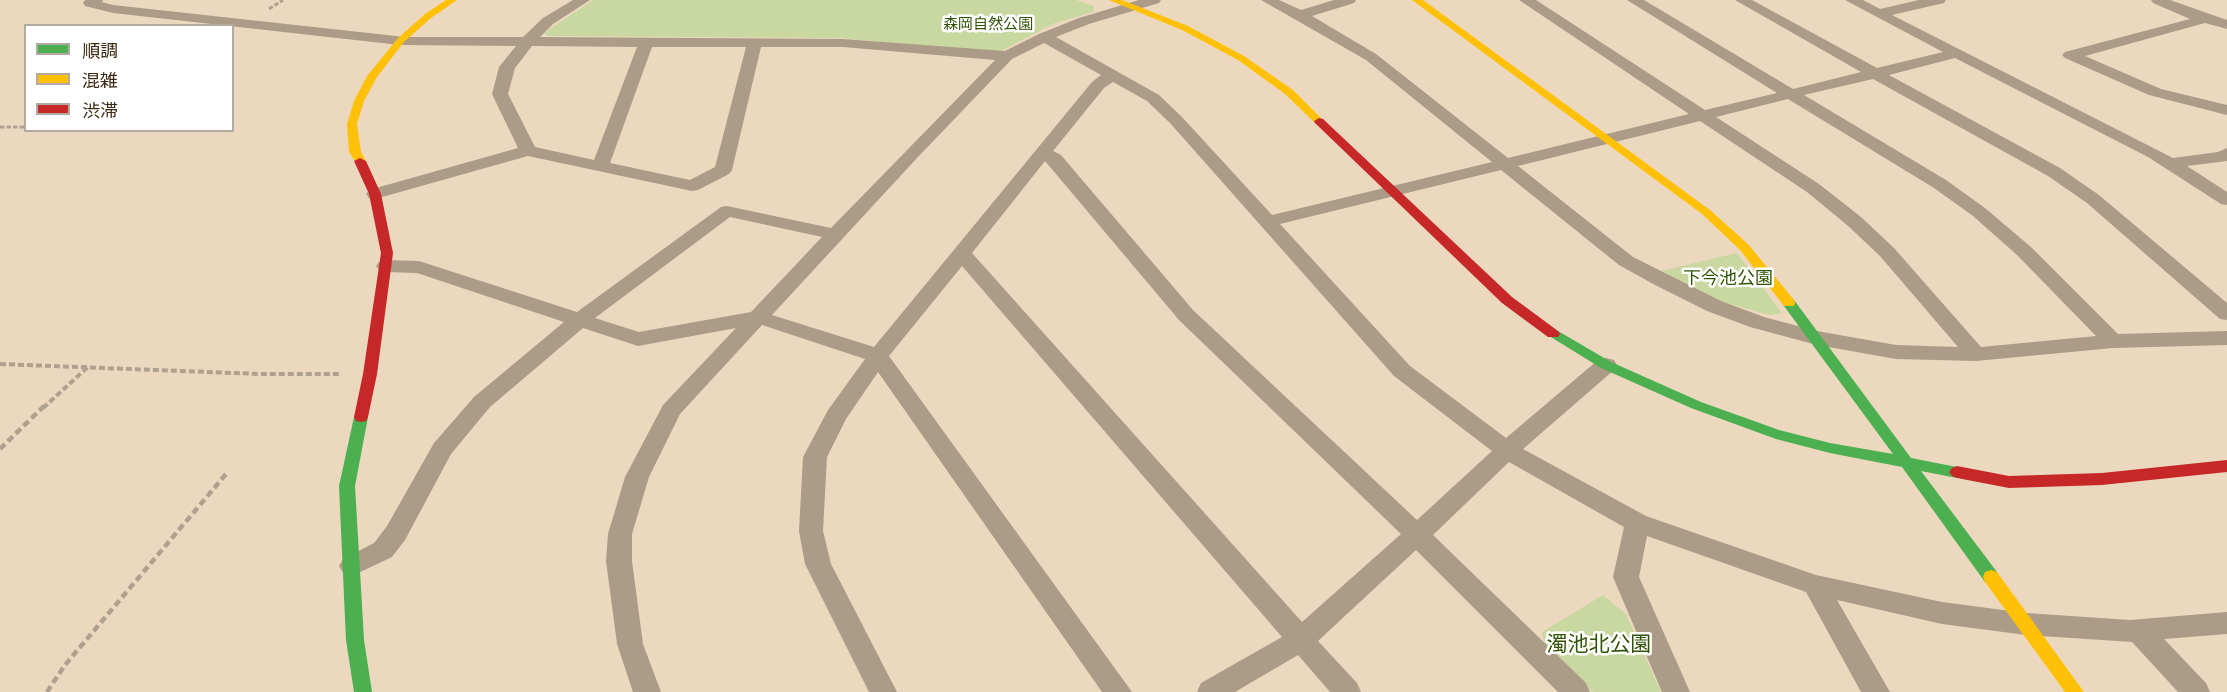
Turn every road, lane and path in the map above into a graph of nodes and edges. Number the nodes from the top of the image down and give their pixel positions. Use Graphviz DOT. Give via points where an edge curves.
graph roads {
  1 [pos="96,0"];
  2 [pos="452,0"];
  3 [pos="582,0"];
  4 [pos="1114,0"];
  5 [pos="1154,0"];
  6 [pos="1268,0"];
  7 [pos="1349,0"];
  8 [pos="1417,0"];
  9 [pos="1526,0"];
  10 [pos="1634,0"];
  11 [pos="1742,0"];
  12 [pos="1852,0"];
  13 [pos="1939,0"];
  14 [pos="2158,0"];
  15 [pos="1132,6"];
  16 [pos="1879,13"];
  17 [pos="1300,15"];
  18 [pos="2205,19"];
  19 [pos="2227,25"];
  20 [pos="1044,37"];
  21 [pos="400,41"];
  22 [pos="528,41"];
  23 [pos="646,42"];
  24 [pos="755,43"];
  25 [pos="1958,53"];
  26 [pos="1007,56"];
  27 [pos="1875,73"];
  28 [pos="1112,75"];
  29 [pos="1792,93"];
  30 [pos="2227,110"];
  31 [pos="1702,115"];
  32 [pos="0,127"];
  33 [pos="24,127"];
  34 [pos="1607,138"];
  35 [pos="528,151"];
  36 [pos="1043,153"];
  37 [pos="2227,153"];
  38 [pos="1505,164"];
  39 [pos="2172,164"];
  40 [pos="600,166"];
  41 [pos="1392,191"];
  42 [pos="375,195"];
  43 [pos="2227,200"];
  44 [pos="1268,222"];
  45 [pos="837,235"];
  46 [pos="962,254"];
  47 [pos="386,266"];
  48 [pos="2227,314"];
  49 [pos="758,317"];
  50 [pos="579,320"];
  51 [pos="1816,338"];
  52 [pos="2227,338"];
  53 [pos="2114,341"];
  54 [pos="1976,354"];
  55 [pos="878,356"];
  56 [pos="0,364"];
  57 [pos="1606,365"];
  58 [pos="89,366"];
  59 [pos="369,374"];
  60 [pos="0,449"];
  61 [pos="1507,450"];
  62 [pos="1906,462"];
  63 [pos="2227,466"];
  64 [pos="226,474"];
  65 [pos="1636,523"];
  66 [pos="1416,534"];
  67 [pos="352,566"];
  68 [pos="1815,585"];
  69 [pos="2227,623"];
  70 [pos="2026,624"];
  71 [pos="2139,631"];
  72 [pos="1302,639"];
  73 [pos="47,692"];
  74 [pos="363,692"];
  75 [pos="648,692"];
  76 [pos="882,692"];
  77 [pos="1118,692"];
  78 [pos="1211,692"];
  79 [pos="1347,692"];
  80 [pos="1576,692"];
  81 [pos="1676,692"];
  82 [pos="1876,692"];
  83 [pos="2075,692"];
  84 [pos="2196,692"];
  1 -- 21 [label="street" via="90,3 113,9"];
  2 -- 21 [label="street"];
  3 -- 22 [label="street" via="548,21"];
  4 -- 15 [label="street"];
  5 -- 15 [label="street"];
  6 -- 17 [label="street"];
  7 -- 17 [label="street"];
  8 -- 34 [label="street"];
  9 -- 31 [label="street"];
  10 -- 29 [label="street"];
  11 -- 27 [label="street"];
  12 -- 16 [label="street"];
  13 -- 16 [label="street"];
  14 -- 18 [label="street"];
  15 -- 20 [label="street"];
  15 -- 41 [label="street" via="1215,43 1289,92"];
  16 -- 25 [label="street"];
  17 -- 38 [label="street" via="1371,57"];
  18 -- 19 [label="street"];
  18 -- 30 [label="street" via="2070,55 2155,92"];
  20 -- 26 [label="street"];
  20 -- 28 [label="street"];
  21 -- 22 [label="street"];
  21 -- 42 [label="street" via="372,76 352,124 356,152"];
  22 -- 23 [label="street"];
  22 -- 35 [label="street" via="507,67 500,94"];
  23 -- 24 [label="street"];
  23 -- 40 [label="street"];
  24 -- 26 [label="street" via="843,43"];
  24 -- 40 [label="street" via="723,170 692,186"];
  25 -- 27 [label="street"];
  25 -- 39 [label="street"];
  26 -- 45 [label="street"];
  27 -- 29 [label="street"];
  27 -- 48 [label="street" via="2054,172 2093,199"];
  28 -- 36 [label="street" via="1098,85"];
  28 -- 44 [label="street" via="1161,105"];
  29 -- 31 [label="street"];
  29 -- 53 [label="street" via="1940,184 1979,213 2024,251"];
  31 -- 34 [label="street"];
  31 -- 54 [label="street" via="1813,188 1854,221 1927,295"];
  32 -- 33 [label="path"];
  34 -- 38 [label="street"];
  34 -- 51 [label="street" via="1706,212 1744,247"];
  35 -- 40 [label="street"];
  35 -- 42 [label="street"];
  36 -- 46 [label="street"];
  36 -- 66 [label="street" via="1055,159 1186,315"];
  37 -- 39 [label="street" via="2223,157"];
  38 -- 41 [label="street"];
  38 -- 51 [label="street" via="1626,261 1713,306"];
  39 -- 43 [label="street"];
  41 -- 44 [label="street"];
  41 -- 57 [label="street" via="1507,300 1550,332"];
  42 -- 47 [label="street"];
  44 -- 61 [label="street" via="1402,371"];
  45 -- 49 [label="street"];
  45 -- 50 [label="street" via="727,211"];
  46 -- 55 [label="street"];
  46 -- 72 [label="street"];
  47 -- 50 [label="street" via="419,267"];
  47 -- 59 [label="street"];
  49 -- 50 [label="street" via="638,339"];
  49 -- 55 [label="street"];
  49 -- 75 [label="street" via="671,410 637,477 623,522 619,561 630,644"];
  50 -- 67 [label="street" via="463,422 442,449 396,533 382,550"];
  51 -- 54 [label="street" via="1896,352"];
  51 -- 62 [label="street"];
  52 -- 53 [label="street"];
  53 -- 54 [label="street"];
  55 -- 76 [label="street" via="836,416 815,457 811,531 818,564"];
  55 -- 77 [label="street"];
  56 -- 58 [label="path"];
  57 -- 61 [label="street"];
  57 -- 62 [label="street" via="1696,405 1776,434"];
  58 -- 59 [label="path" via="260,374"];
  58 -- 60 [label="path"];
  59 -- 67 [label="street" via="347,486"];
  61 -- 65 [label="street"];
  61 -- 66 [label="street"];
  62 -- 63 [label="street" via="2009,482 2102,479"];
  62 -- 70 [label="street"];
  64 -- 73 [label="path" via="65,665"];
  65 -- 68 [label="street"];
  65 -- 81 [label="street" via="1626,577"];
  66 -- 72 [label="street"];
  66 -- 80 [label="street"];
  67 -- 74 [label="street" via="355,640"];
  68 -- 70 [label="street" via="1942,613"];
  68 -- 82 [label="street"];
  69 -- 71 [label="street"];
  70 -- 71 [label="street"];
  70 -- 83 [label="street"];
  71 -- 84 [label="street"];
  72 -- 78 [label="street"];
  72 -- 79 [label="street"];
}
